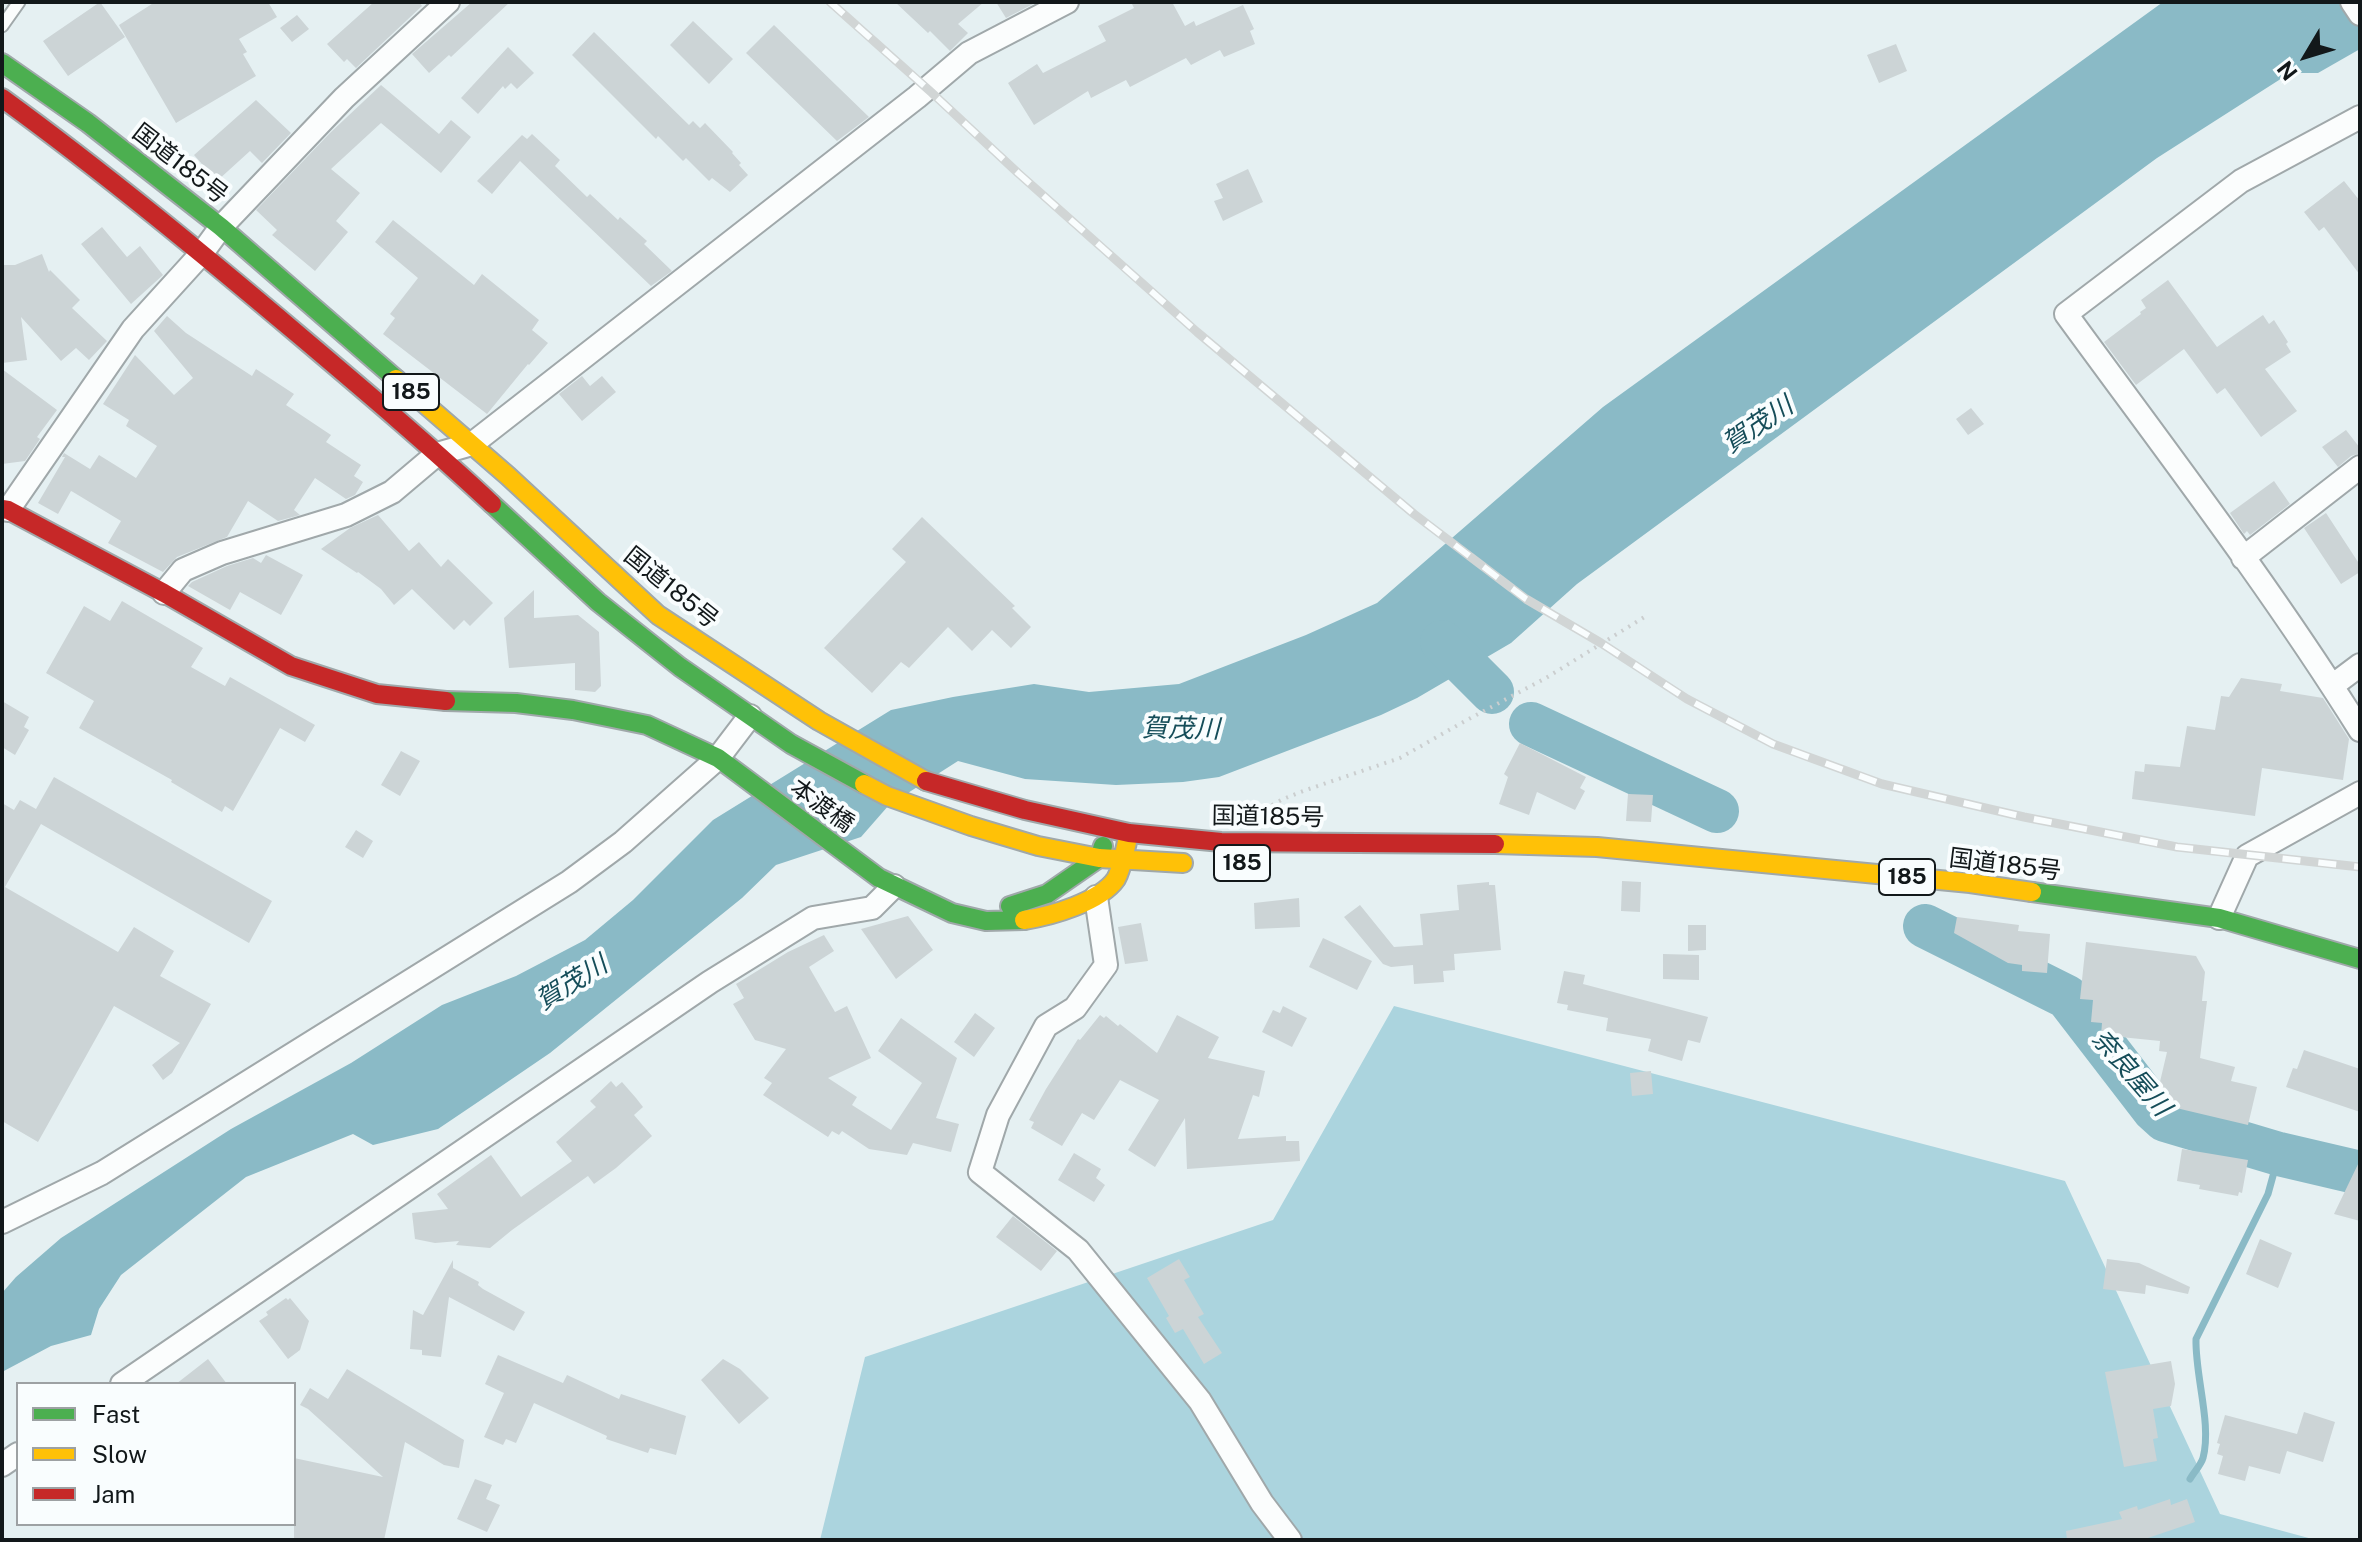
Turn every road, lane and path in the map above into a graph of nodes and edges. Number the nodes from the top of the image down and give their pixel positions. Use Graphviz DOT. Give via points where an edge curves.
graph roads {
  1 [pos="19,2"];
  2 [pos="448,2"];
  3 [pos="1067,2"];
  4 [pos="2352,2"];
  5 [pos="2360,14"];
  6 [pos="2,26"];
  7 [pos="2,63"];
  8 [pos="2,98"];
  9 [pos="2360,117"];
  10 [pos="221,227"];
  11 [pos="202,253"];
  12 [pos="472,444"];
  13 [pos="437,454"];
  14 [pos="2360,467"];
  15 [pos="5,510"];
  16 [pos="2243,558"];
  17 [pos="164,593"];
  18 [pos="1646,616"];
  19 [pos="2360,665"];
  20 [pos="2332,686"];
  21 [pos="750,716"];
  22 [pos="2360,730"];
  23 [pos="718,758"];
  24 [pos="2360,793"];
  25 [pos="1258,813"];
  26 [pos="1099,828"];
  27 [pos="1129,833"];
  28 [pos="1446,842"];
  29 [pos="1099,858"];
  30 [pos="1264,860"];
  31 [pos="1123,861"];
  32 [pos="1203,864"];
  33 [pos="886,882"];
  34 [pos="1096,897"];
  35 [pos="2219,918"];
  36 [pos="2360,959"];
  37 [pos="2,1222"];
  38 [pos="125,1382"];
  39 [pos="1290,1540"];
  1 -- 6 [label="lane"];
  2 -- 10 [label="street" via="344,98"];
  3 -- 12 [label="street" via="969,53"];
  4 -- 5 [label="street"];
  7 -- 10 [label="main road, 国道185号 / 185"];
  8 -- 11 [label="main road, 国道185号 / 185"];
  9 -- 16 [label="street" via="2241,181 2066,314"];
  10 -- 11 [label="street"];
  10 -- 12 [label="main road, 国道185号 / 185"];
  11 -- 13 [label="main road, 国道185号 / 185"];
  11 -- 15 [label="street" via="133,329"];
  12 -- 13 [label="street"];
  12 -- 26 [label="main road, 国道185号 / 185" via="658,615 819,721 921,780"];
  13 -- 17 [label="street" via="392,492 346,515 183,570"];
  13 -- 21 [label="main road, 国道185号 / 185" via="598,602"];
  14 -- 16 [label="street"];
  15 -- 17 [label="main road, 本渡橋"];
  16 -- 20 [label="street"];
  17 -- 23 [label="main road, 本渡橋" via="291,666 377,694 573,710 647,725"];
  18 -- 25 [label="path" via="1400,758 1283,799"];
  19 -- 20 [label="street"];
  20 -- 22 [label="street"];
  21 -- 23 [label="street"];
  21 -- 29 [label="main road, 国道185号 / 185" via="887,796 1038,846"];
  23 -- 33 [label="main road, 本渡橋"];
  23 -- 37 [label="street" via="569,882 102,1173"];
  24 -- 35 [label="street" via="2247,856"];
  26 -- 27 [label="main road, 国道185号 / 185"];
  26 -- 29 [label="main road"];
  27 -- 28 [label="main road, 国道185号 / 185" via="1221,842"];
  27 -- 31 [label="main road"];
  28 -- 30 [label="main road, 国道185号 / 185"];
  28 -- 35 [label="main road, 国道185号 / 185" via="1597,847 1970,883"];
  29 -- 31 [label="main road, 国道185号 / 185"];
  29 -- 33 [label="main road" via="1047,894 1012,906 963,901"];
  31 -- 32 [label="main road, 国道185号 / 185"];
  31 -- 34 [label="main road" via="1115,880"];
  33 -- 34 [label="main road" via="952,913 986,921 1038,918"];
  33 -- 38 [label="street" via="872,908 813,918 710,982"];
  34 -- 39 [label="street" via="1106,965 1075,1008 1046,1026 998,1115 980,1172 1078,1250 1200,1401"];
  35 -- 36 [label="main road, 国道185号 / 185"];
}
